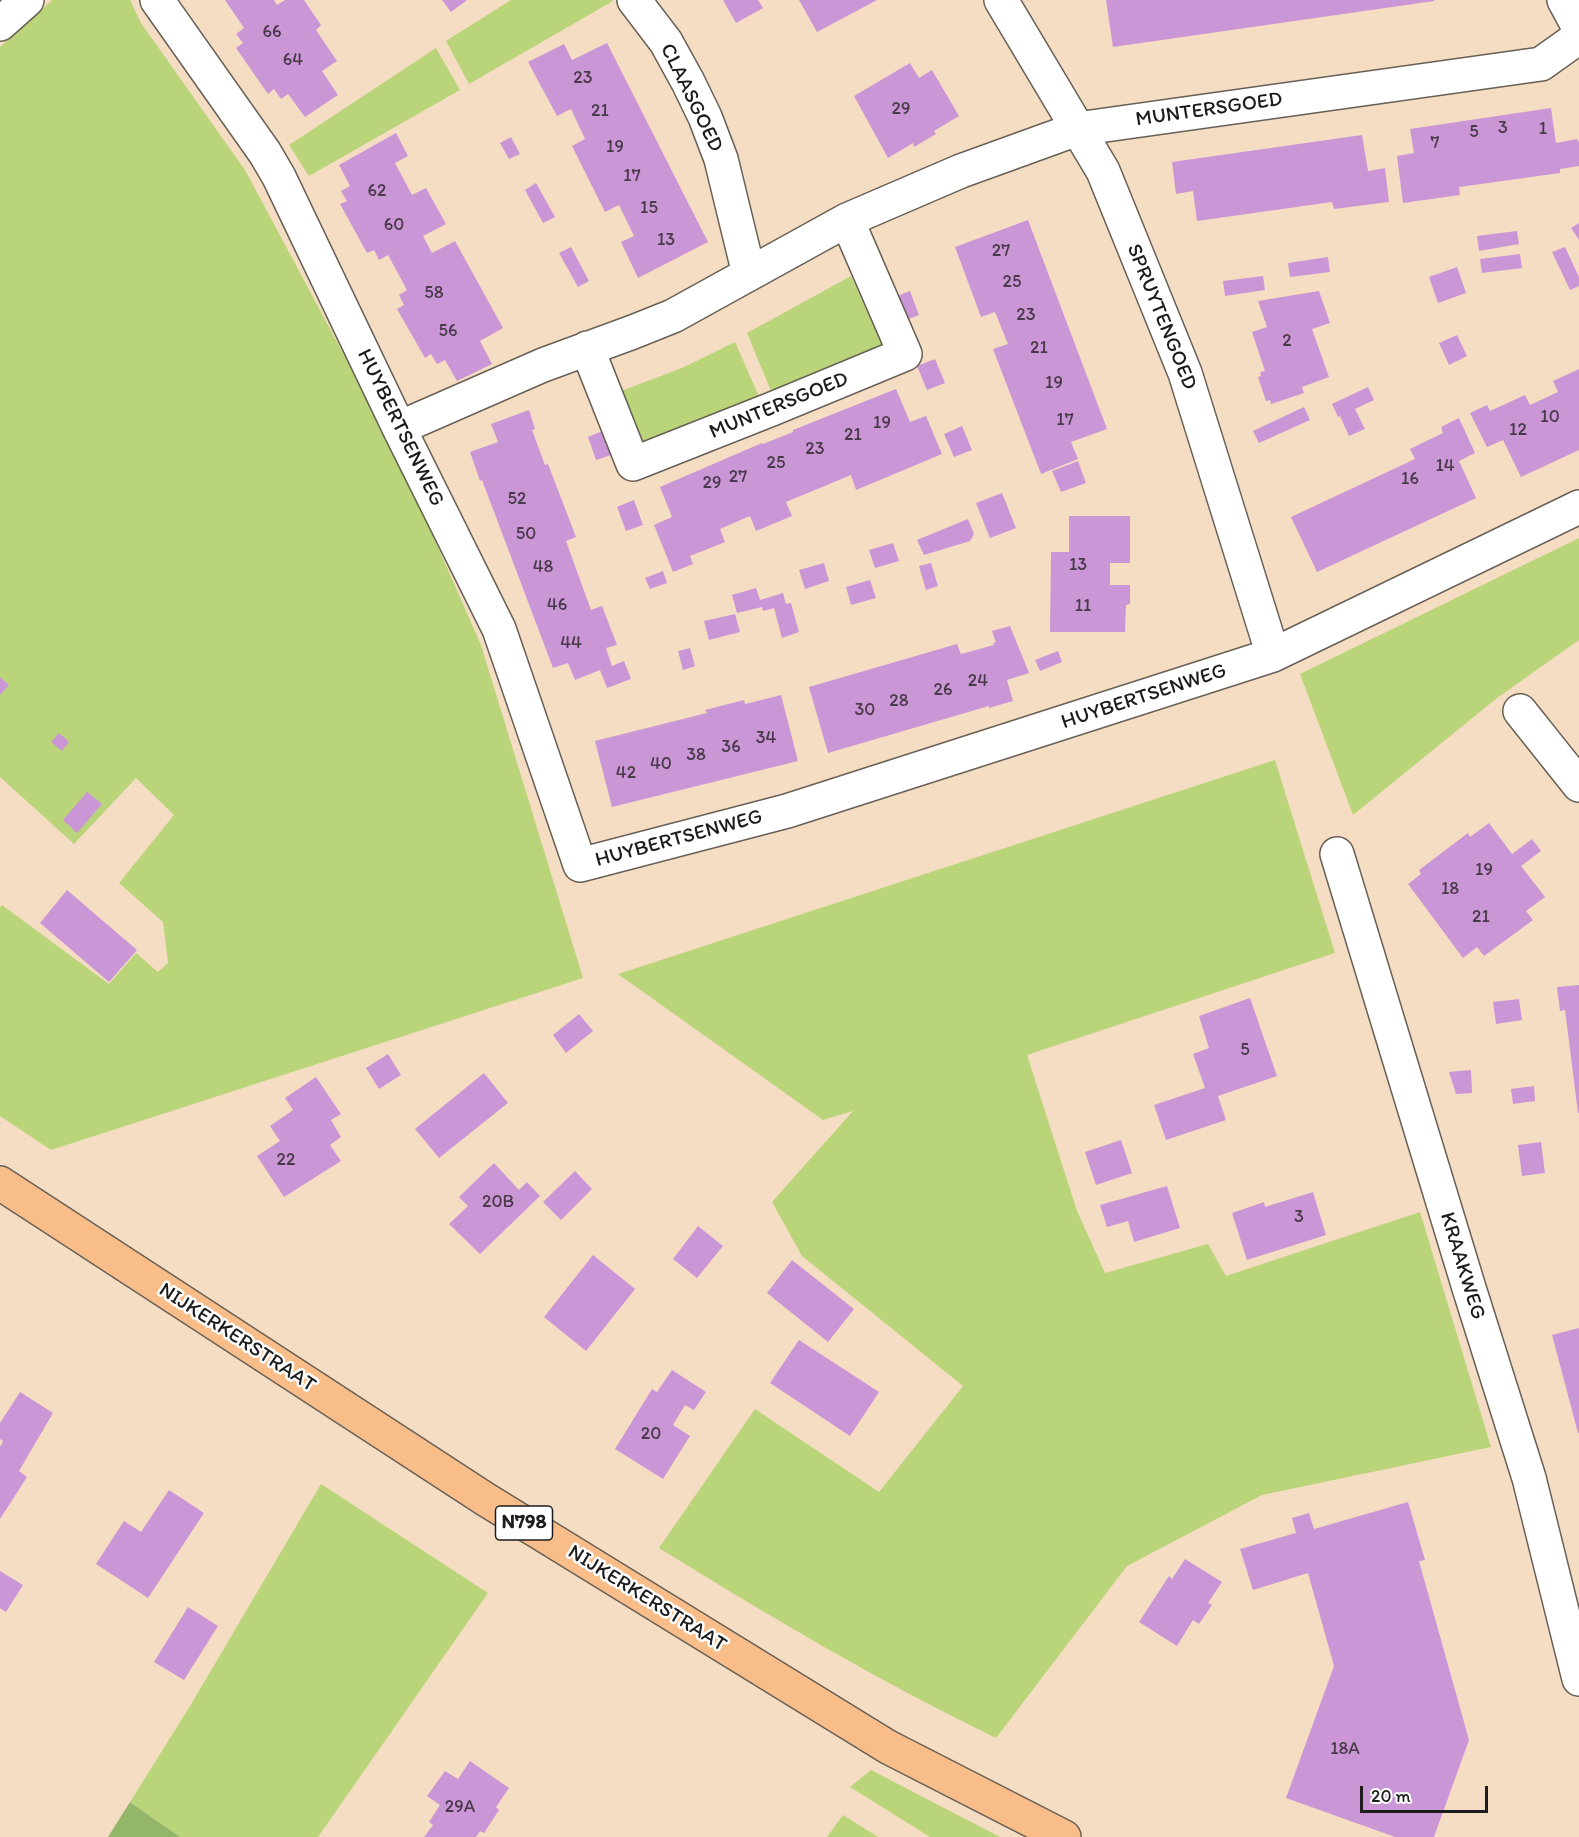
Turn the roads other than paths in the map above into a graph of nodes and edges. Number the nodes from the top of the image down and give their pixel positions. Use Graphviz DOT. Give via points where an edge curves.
graph roads {
  1 [pos="156,0"];
  2 [pos="634,0"];
  3 [pos="1001,0"];
  4 [pos="1564,0"];
  5 [pos="1579,28"];
  6 [pos="1579,37"];
  7 [pos="1077,129"];
  8 [pos="847,220"];
  9 [pos="749,274"];
  10 [pos="587,348"];
  11 [pos="399,428"];
  12 [pos="1579,507"];
  13 [pos="1274,655"];
  14 [pos="1520,711"];
  15 [pos="1579,785"];
  16 [pos="1337,854"];
  17 [pos="3,1191"];
  18 [pos="1579,1679"];
  19 [pos="1064,1837"];
  1 -- 11 [label="street, HUYBERTSENWEG" via="279,177"];
  2 -- 9 [label="street, CLAASGOED" via="666,42 705,117 721,159"];
  3 -- 7 [label="street, SPRUYTENGOED"];
  4 -- 5 [label="street"];
  6 -- 7 [label="street, MUNTERSGOED" via="1540,64"];
  7 -- 8 [label="street, MUNTERSGOED" via="961,171"];
  7 -- 13 [label="street, SPRUYTENGOED" via="1103,171 1185,373"];
  8 -- 9 [label="street, MUNTERSGOED"];
  8 -- 10 [label="street, MUNTERSGOED" via="904,354 633,464"];
  9 -- 10 [label="street, MUNTERSGOED" via="673,316"];
  10 -- 11 [label="street, MUNTERSGOED"];
  11 -- 13 [label="street, HUYBERTSENWEG" via="499,629 580,865 787,811"];
  12 -- 13 [label="street, HUYBERTSENWEG"];
  14 -- 15 [label="street"];
  16 -- 18 [label="street, KRAAKWEG" via="1529,1478"];
  17 -- 19 [label="main road, NIJKERKERSTRAAT / N798" via="485,1499 827,1710 888,1747"];
}
